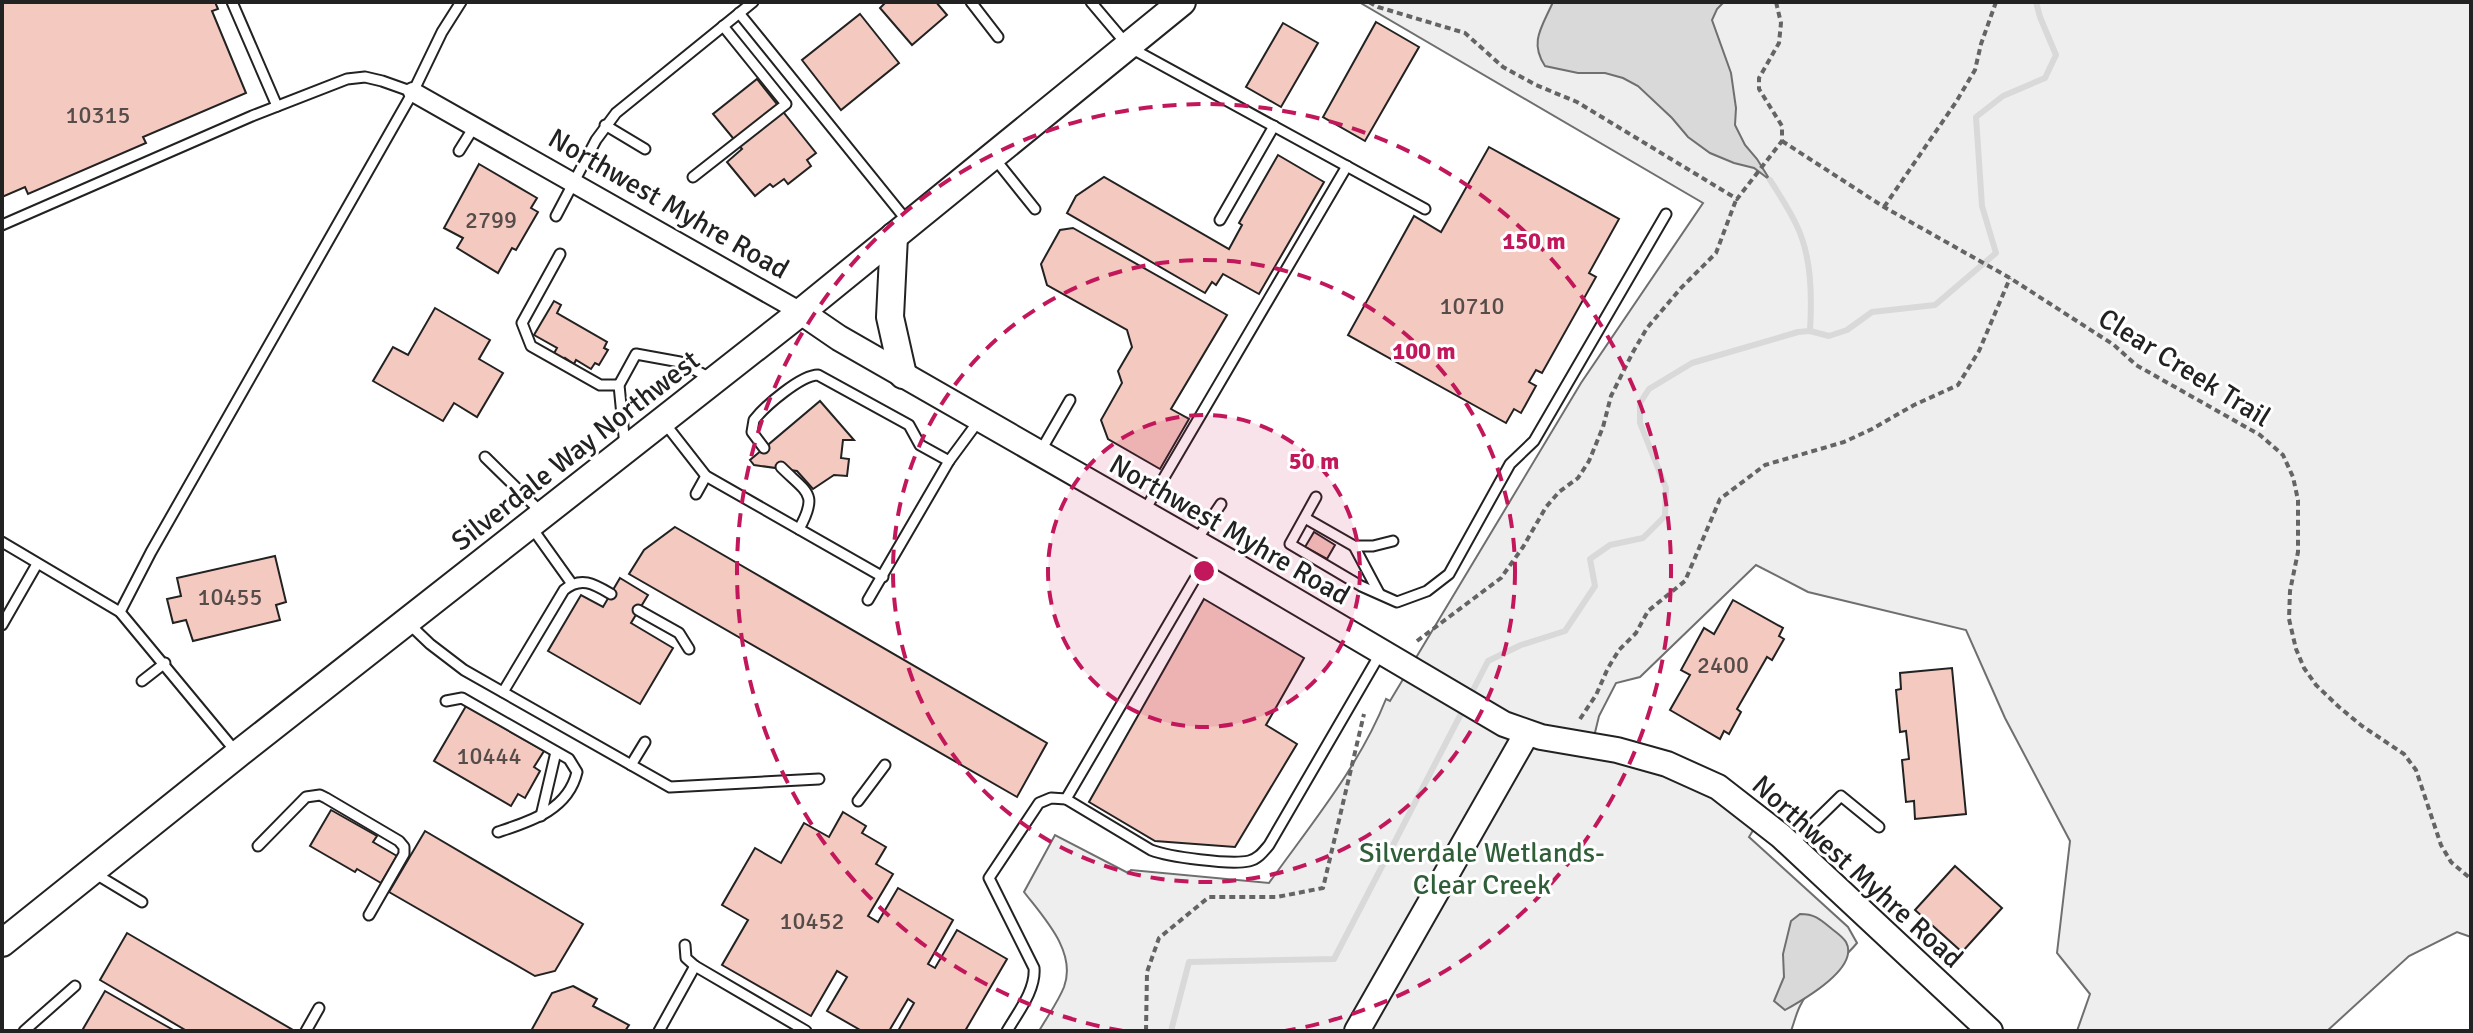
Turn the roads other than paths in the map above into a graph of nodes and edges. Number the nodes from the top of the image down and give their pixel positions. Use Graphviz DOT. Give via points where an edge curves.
graph roads {
  1 [pos="232,2"];
  2 [pos="461,2"];
  3 [pos="753,2"];
  4 [pos="971,2"];
  5 [pos="1091,2"];
  6 [pos="1176,6"];
  7 [pos="739,13"];
  8 [pos="723,26"];
  9 [pos="998,37"];
  10 [pos="1129,47"];
  11 [pos="413,92"];
  12 [pos="277,106"];
  13 [pos="605,125"];
  14 [pos="1274,126"];
  15 [pos="474,127"];
  16 [pos="645,149"];
  17 [pos="459,151"];
  18 [pos="992,156"];
  19 [pos="1347,166"];
  20 [pos="693,177"];
  21 [pos="573,183"];
  22 [pos="1035,209"];
  23 [pos="1425,209"];
  24 [pos="1666,214"];
  25 [pos="556,216"];
  26 [pos="1220,220"];
  27 [pos="2,225"];
  28 [pos="902,229"];
  29 [pos="560,254"];
  30 [pos="801,312"];
  31 [pos="903,375"];
  32 [pos="715,380"];
  33 [pos="619,385"];
  34 [pos="1070,400"];
  35 [pos="980,419"];
  36 [pos="663,421"];
  37 [pos="764,448"];
  38 [pos="626,450"];
  39 [pos="1039,454"];
  40 [pos="485,457"];
  41 [pos="949,461"];
  42 [pos="781,467"];
  43 [pos="706,476"];
  44 [pos="696,494"];
  45 [pos="1316,497"];
  46 [pos="1221,504"];
  47 [pos="1143,513"];
  48 [pos="1305,518"];
  49 [pos="537,520"];
  50 [pos="799,529"];
  51 [pos="1393,541"];
  52 [pos="2,542"];
  53 [pos="1354,546"];
  54 [pos="1203,547"];
  55 [pos="37,564"];
  56 [pos="883,577"];
  57 [pos="572,584"];
  58 [pos="1379,593"];
  59 [pos="611,594"];
  60 [pos="868,600"];
  61 [pos="638,610"];
  62 [pos="120,612"];
  63 [pos="407,622"];
  64 [pos="2,625"];
  65 [pos="689,649"];
  66 [pos="1382,651"];
  67 [pos="165,663"];
  68 [pos="142,681"];
  69 [pos="503,692"];
  70 [pos="446,701"];
  71 [pos="1527,733"];
  72 [pos="645,742"];
  73 [pos="556,752"];
  74 [pos="238,754"];
  75 [pos="631,765"];
  76 [pos="885,765"];
  77 [pos="819,779"];
  78 [pos="1066,799"];
  79 [pos="858,801"];
  80 [pos="541,816"];
  81 [pos="1879,827"];
  82 [pos="498,832"];
  83 [pos="1791,845"];
  84 [pos="258,846"];
  85 [pos="91,871"];
  86 [pos="142,902"];
  87 [pos="369,915"];
  88 [pos="2,943"];
  89 [pos="685,945"];
  90 [pos="695,966"];
  91 [pos="75,986"];
  92 [pos="319,1008"];
  93 [pos="28,1030"];
  94 [pos="306,1031"];
  95 [pos="659,1031"];
  96 [pos="806,1031"];
  97 [pos="1007,1031"];
  98 [pos="1357,1031"];
  99 [pos="1990,1031"];
  1 -- 12 [label="lane"];
  2 -- 11 [label="lane"];
  3 -- 7 [label="lane"];
  4 -- 9 [label="lane"];
  5 -- 10 [label="lane"];
  6 -- 10 [label="main road, Silverdale Way Northwest"];
  7 -- 8 [label="lane"];
  7 -- 28 [label="lane"];
  8 -- 13 [label="lane"];
  8 -- 20 [label="lane" via="786,104"];
  10 -- 14 [label="lane"];
  10 -- 18 [label="main road, Silverdale Way Northwest"];
  11 -- 12 [label="lane" via="365,77"];
  11 -- 15 [label="street, Northwest Myhre Road"];
  11 -- 62 [label="lane"];
  12 -- 27 [label="lane"];
  13 -- 16 [label="lane"];
  13 -- 21 [label="lane"];
  14 -- 19 [label="lane"];
  14 -- 26 [label="lane"];
  15 -- 17 [label="lane"];
  15 -- 21 [label="street, Northwest Myhre Road"];
  18 -- 22 [label="lane"];
  18 -- 28 [label="main road, Silverdale Way Northwest"];
  19 -- 23 [label="lane"];
  19 -- 47 [label="lane"];
  21 -- 25 [label="lane"];
  21 -- 30 [label="street, Northwest Myhre Road"];
  24 -- 58 [label="lane" via="1534,441 1510,464 1449,574 1427,591 1397,602"];
  28 -- 30 [label="main road, Silverdale Way Northwest"];
  28 -- 31 [label="main road" via="890,317"];
  29 -- 33 [label="lane" via="522,323 531,346 600,385"];
  30 -- 31 [label="street, Northwest Myhre Road"];
  30 -- 32 [label="main road, Silverdale Way Northwest"];
  31 -- 35 [label="street, Northwest Myhre Road"];
  32 -- 33 [label="lane" via="680,362 636,354"];
  32 -- 36 [label="main road, Silverdale Way Northwest"];
  33 -- 38 [label="lane"];
  34 -- 39 [label="lane"];
  35 -- 39 [label="street, Northwest Myhre Road"];
  35 -- 41 [label="lane"];
  36 -- 38 [label="main road, Silverdale Way Northwest"];
  36 -- 43 [label="lane"];
  37 -- 41 [label="lane" via="752,432 754,420 797,383 818,375 909,425 920,445"];
  38 -- 49 [label="main road, Silverdale Way Northwest"];
  39 -- 47 [label="street, Northwest Myhre Road"];
  40 -- 49 [label="lane"];
  41 -- 56 [label="lane"];
  42 -- 50 [label="lane" via="810,500"];
  43 -- 44 [label="lane"];
  43 -- 50 [label="lane"];
  45 -- 48 [label="lane"];
  46 -- 54 [label="lane"];
  47 -- 54 [label="street, Northwest Myhre Road"];
  48 -- 53 [label="lane"];
  48 -- 58 [label="lane" via="1290,544"];
  49 -- 57 [label="lane"];
  49 -- 63 [label="main road, Silverdale Way Northwest"];
  50 -- 56 [label="lane"];
  51 -- 53 [label="lane"];
  52 -- 55 [label="lane"];
  53 -- 58 [label="lane"];
  54 -- 66 [label="street, Northwest Myhre Road"];
  54 -- 78 [label="lane"];
  55 -- 62 [label="lane"];
  55 -- 64 [label="lane"];
  56 -- 60 [label="lane"];
  57 -- 59 [label="lane" via="583,581"];
  57 -- 69 [label="lane"];
  61 -- 65 [label="lane" via="679,633"];
  62 -- 67 [label="lane"];
  63 -- 69 [label="lane" via="464,670"];
  63 -- 74 [label="main road, Silverdale Way Northwest"];
  66 -- 71 [label="street, Northwest Myhre Road"];
  66 -- 78 [label="lane" via="1258,857 1235,862 1164,855"];
  67 -- 68 [label="lane"];
  67 -- 74 [label="lane"];
  69 -- 75 [label="lane"];
  70 -- 73 [label="lane" via="462,698"];
  71 -- 83 [label="street, Northwest Myhre Road" via="1617,750 1683,770 1718,787"];
  71 -- 98 [label="street"];
  72 -- 75 [label="lane"];
  73 -- 80 [label="lane"];
  73 -- 80 [label="lane" via="577,772 573,788"];
  74 -- 85 [label="main road, Silverdale Way Northwest"];
  75 -- 77 [label="lane" via="670,787"];
  76 -- 79 [label="lane"];
  78 -- 97 [label="lane" via="1039,803 989,878 1035,975"];
  80 -- 82 [label="lane"];
  81 -- 83 [label="lane" via="1841,796"];
  83 -- 99 [label="street, Northwest Myhre Road"];
  84 -- 87 [label="lane" via="312,795 399,841 404,854"];
  85 -- 86 [label="lane"];
  85 -- 88 [label="main road, Silverdale Way Northwest"];
  89 -- 90 [label="lane" via="686,958"];
  90 -- 95 [label="lane"];
  90 -- 96 [label="lane"];
  91 -- 93 [label="lane"];
  92 -- 94 [label="lane"];
}
